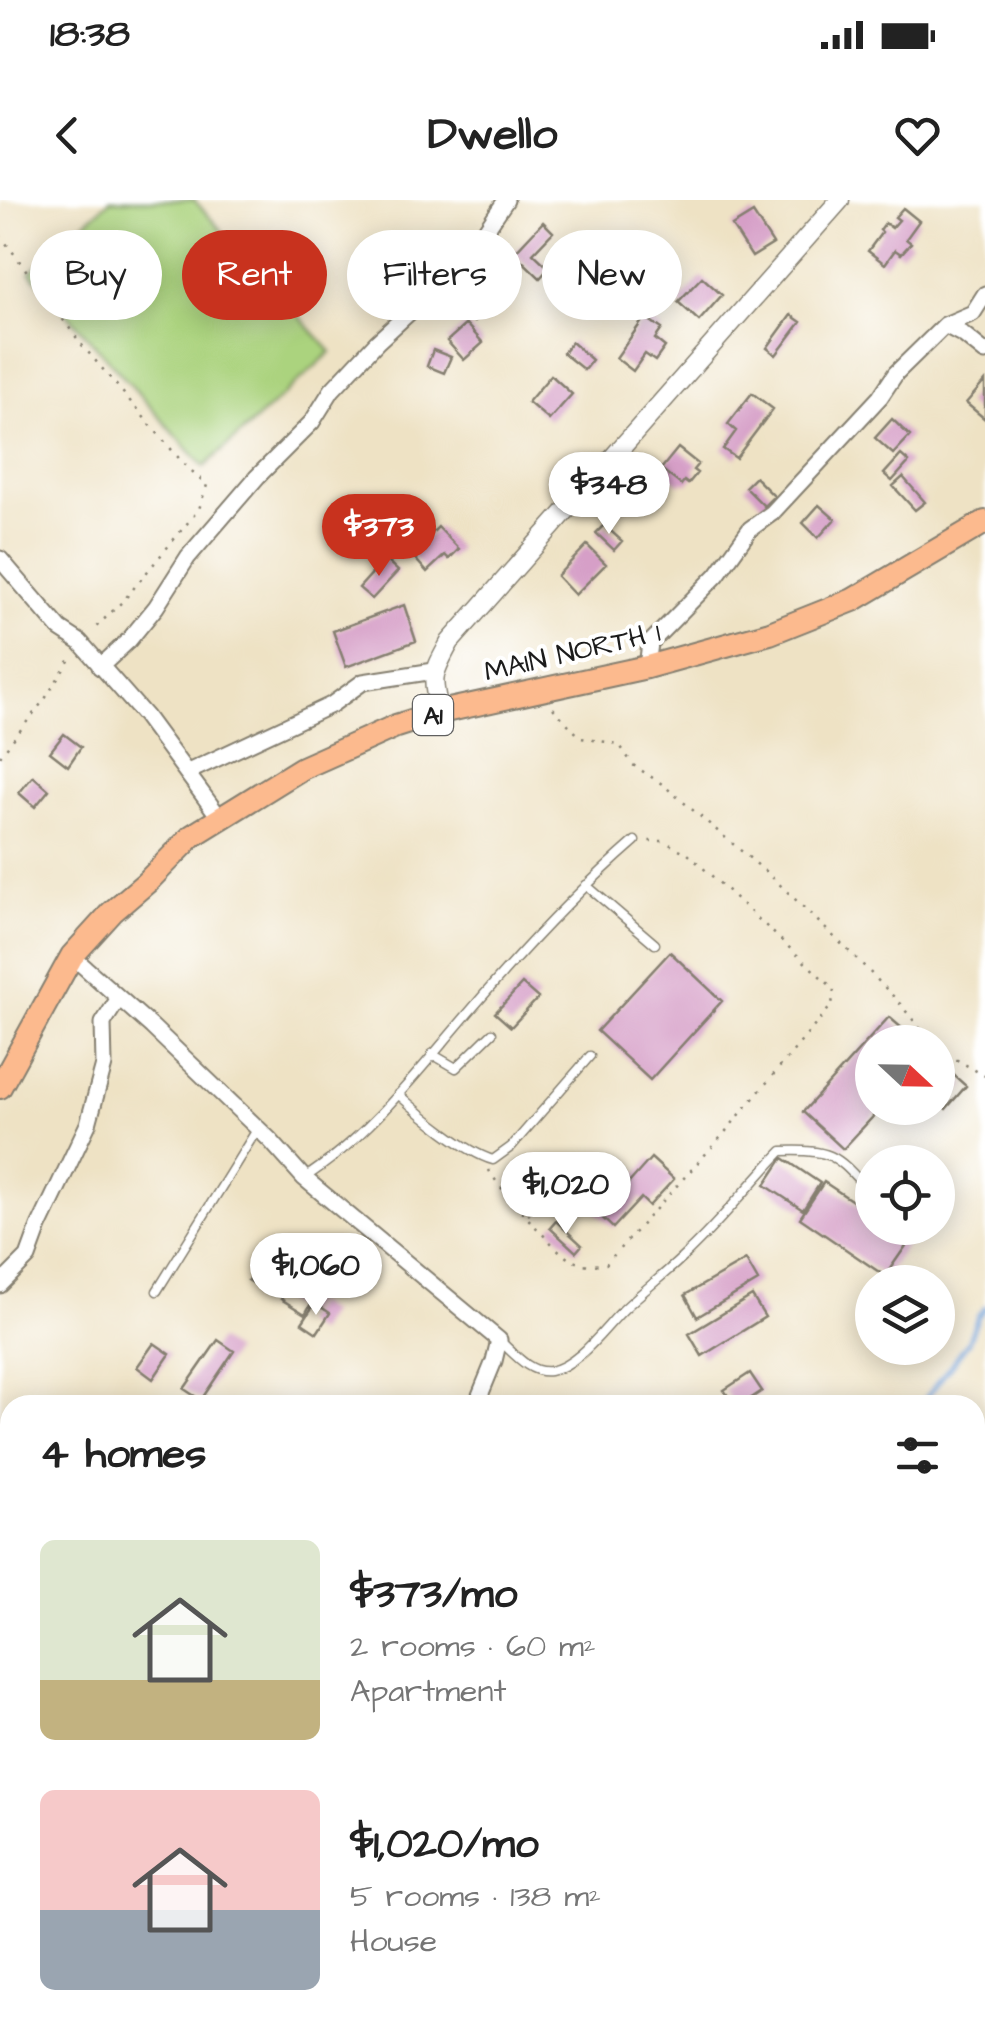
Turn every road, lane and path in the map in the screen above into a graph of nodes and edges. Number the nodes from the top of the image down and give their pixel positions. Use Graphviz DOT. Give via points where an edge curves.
graph roads {
  1 [pos="506,200"];
  2 [pos="840,200"];
  3 [pos="0,235"];
  4 [pos="985,294"];
  5 [pos="945,325"];
  6 [pos="985,352"];
  7 [pos="985,522"];
  8 [pos="0,559"];
  9 [pos="80,642"];
  10 [pos="648,667"];
  11 [pos="100,668"];
  12 [pos="434,672"];
  13 [pos="540,692"];
  14 [pos="440,712"];
  15 [pos="0,756"];
  16 [pos="188,772"];
  17 [pos="220,818"];
  18 [pos="634,840"];
  19 [pos="586,885"];
  20 [pos="655,944"];
  21 [pos="72,956"];
  22 [pos="120,998"];
  23 [pos="917,1025"];
  24 [pos="492,1033"];
  25 [pos="432,1054"];
  26 [pos="590,1056"];
  27 [pos="955,1059"];
  28 [pos="985,1076"];
  29 [pos="0,1087"];
  30 [pos="398,1094"];
  31 [pos="258,1128"];
  32 [pos="484,1157"];
  33 [pos="855,1176"];
  34 [pos="304,1178"];
  35 [pos="570,1178"];
  36 [pos="527,1216"];
  37 [pos="0,1285"];
  38 [pos="157,1291"];
  39 [pos="499,1340"];
  40 [pos="480,1395"];
  1 -- 11 [label="street" via="449,276 332,390 312,422 188,557 156,607"];
  2 -- 12 [label="street" via="462,628"];
  3 -- 9 [label="path" via="82,346 207,484 199,509"];
  4 -- 5 [label="street" via="973,313"];
  5 -- 6 [label="street"];
  5 -- 10 [label="street" via="650,643"];
  7 -- 10 [label="main road, MAIN NORTH 1 / A1" via="853,600 770,633"];
  8 -- 9 [label="street" via="60,629"];
  9 -- 11 [label="street"];
  9 -- 15 [label="path"];
  10 -- 13 [label="main road, MAIN NORTH 1 / A1"];
  11 -- 16 [label="street"];
  12 -- 14 [label="street"];
  12 -- 16 [label="street" via="364,682 331,705"];
  13 -- 14 [label="main road, MAIN NORTH 1 / A1"];
  13 -- 23 [label="path" via="543,703 582,738 619,744 633,765 772,878"];
  14 -- 17 [label="main road, MAIN NORTH 1 / A1" via="302,768"];
  16 -- 17 [label="street"];
  17 -- 21 [label="main road, MAIN NORTH 1 / A1" via="192,836"];
  18 -- 19 [label="lane"];
  18 -- 36 [label="path" via="663,841 688,853 834,989 832,1004 606,1264 566,1258"];
  19 -- 20 [label="lane"];
  19 -- 25 [label="lane"];
  21 -- 22 [label="street"];
  21 -- 29 [label="main road, MAIN NORTH 1 / A1"];
  22 -- 31 [label="street"];
  22 -- 37 [label="street" via="104,1023 104,1065 88,1124 28,1258"];
  24 -- 25 [label="lane" via="456,1068"];
  25 -- 30 [label="lane"];
  26 -- 32 [label="lane" via="511,1147 493,1160"];
  27 -- 28 [label="path"];
  30 -- 32 [label="lane"];
  30 -- 34 [label="lane" via="333,1160"];
  31 -- 34 [label="street"];
  31 -- 38 [label="lane"];
  32 -- 36 [label="path" via="492,1178"];
  33 -- 39 [label="lane" via="820,1152 782,1151 689,1252 570,1361 540,1370"];
  34 -- 39 [label="street"];
  35 -- 36 [label="path"];
  39 -- 40 [label="street"];
}
